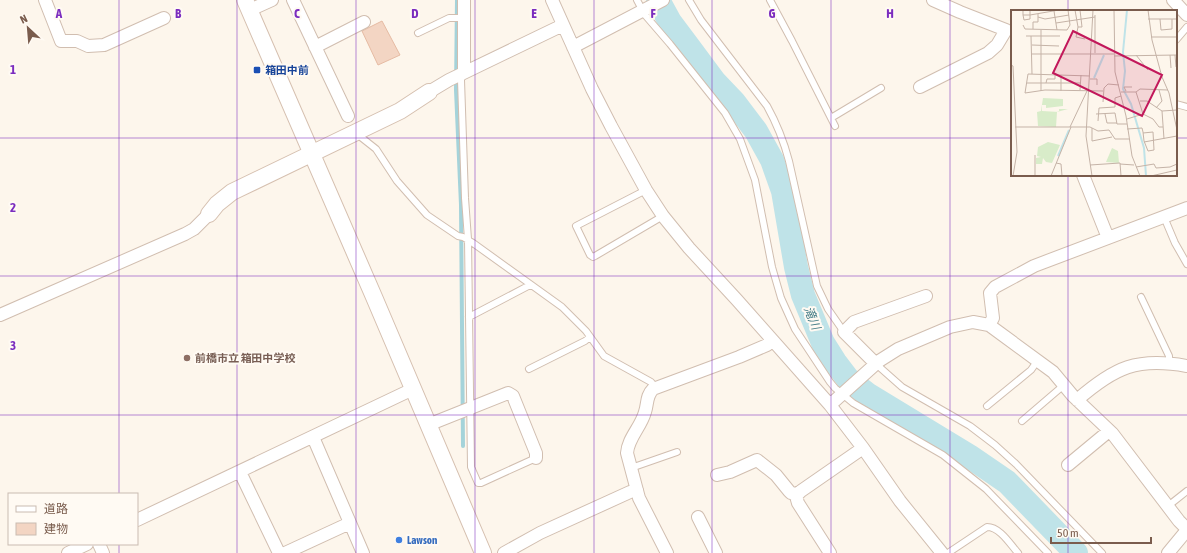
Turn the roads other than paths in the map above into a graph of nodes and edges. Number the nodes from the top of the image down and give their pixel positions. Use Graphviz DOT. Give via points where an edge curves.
graph roads {
  1 [pos="46,0"];
  2 [pos="272,0"];
  3 [pos="293,0"];
  4 [pos="464,0"];
  5 [pos="552,0"];
  6 [pos="663,0"];
  7 [pos="689,0"];
  8 [pos="770,0"];
  9 [pos="933,0"];
  10 [pos="1174,0"];
  11 [pos="247,5"];
  12 [pos="642,7"];
  13 [pos="1187,15"];
  14 [pos="164,18"];
  15 [pos="459,18"];
  16 [pos="364,22"];
  17 [pos="563,25"];
  18 [pos="1187,27"];
  19 [pos="1009,31"];
  20 [pos="418,33"];
  21 [pos="1177,39"];
  22 [pos="315,47"];
  23 [pos="573,48"];
  24 [pos="464,72"];
  25 [pos="920,87"];
  26 [pos="881,88"];
  27 [pos="429,92"];
  28 [pos="1177,104"];
  29 [pos="1187,108"];
  30 [pos="348,116"];
  31 [pos="831,118"];
  32 [pos="835,126"];
  33 [pos="355,132"];
  34 [pos="312,153"];
  35 [pos="1083,176"];
  36 [pos="646,190"];
  37 [pos="1187,208"];
  38 [pos="209,214"];
  39 [pos="663,216"];
  40 [pos="1164,217"];
  41 [pos="464,238"];
  42 [pos="1108,238"];
  43 [pos="1187,264"];
  44 [pos="530,285"];
  45 [pos="926,296"];
  46 [pos="1141,297"];
  47 [pos="0,314"];
  48 [pos="469,317"];
  49 [pos="989,325"];
  50 [pos="844,332"];
  51 [pos="590,337"];
  52 [pos="772,340"];
  53 [pos="1038,360"];
  54 [pos="1170,363"];
  55 [pos="874,366"];
  56 [pos="1187,366"];
  57 [pos="528,370"];
  58 [pos="1064,385"];
  59 [pos="656,388"];
  60 [pos="413,389"];
  61 [pos="844,393"];
  62 [pos="1077,400"];
  63 [pos="830,405"];
  64 [pos="988,406"];
  65 [pos="470,407"];
  66 [pos="1022,421"];
  67 [pos="428,425"];
  68 [pos="1109,431"];
  69 [pos="313,437"];
  70 [pos="863,448"];
  71 [pos="677,452"];
  72 [pos="536,458"];
  73 [pos="1068,465"];
  74 [pos="631,468"];
  75 [pos="240,472"];
  76 [pos="717,475"];
  77 [pos="637,490"];
  78 [pos="1187,491"];
  79 [pos="798,494"];
  80 [pos="1168,506"];
  81 [pos="698,517"];
  82 [pos="138,520"];
  83 [pos="350,523"];
  84 [pos="1187,529"];
  85 [pos="85,545"];
  86 [pos="68,553"];
  87 [pos="279,553"];
  88 [pos="285,553"];
  89 [pos="363,553"];
  90 [pos="483,553"];
  91 [pos="504,553"];
  92 [pos="668,553"];
  93 [pos="716,553"];
  94 [pos="830,553"];
  95 [pos="942,553"];
  96 [pos="948,553"];
  97 [pos="1018,553"];
  98 [pos="1048,553"];
  99 [pos="1102,553"];
  100 [pos="1168,553"];
  1 -- 14 [label="street" via="61,41 77,41 88,46 104,45"];
  2 -- 11 [label="street"];
  3 -- 22 [label="street"];
  4 -- 15 [label="street"];
  5 -- 17 [label="street"];
  6 -- 12 [label="street"];
  7 -- 50 [label="lane" via="775,119 786,148 817,286 828,309"];
  8 -- 31 [label="lane"];
  9 -- 19 [label="street"];
  10 -- 13 [label="street"];
  11 -- 34 [label="street"];
  12 -- 23 [label="street"];
  12 -- 61 [label="lane" via="648,20 717,103 740,139 755,180 772,267 781,298 803,342 830,382"];
  15 -- 20 [label="lane" via="450,18"];
  15 -- 24 [label="street"];
  16 -- 22 [label="street"];
  17 -- 23 [label="street"];
  17 -- 24 [label="street"];
  18 -- 21 [label="lane"];
  19 -- 25 [label="street" via="988,53"];
  22 -- 30 [label="street"];
  23 -- 36 [label="street" via="610,126"];
  24 -- 27 [label="street"];
  24 -- 41 [label="lane" via="461,80"];
  26 -- 31 [label="lane"];
  27 -- 33 [label="street" via="400,111"];
  28 -- 29 [label="lane"];
  31 -- 32 [label="lane"];
  33 -- 34 [label="street"];
  33 -- 41 [label="lane" via="376,149 397,181 427,215"];
  34 -- 38 [label="street" via="232,192"];
  34 -- 60 [label="street"];
  35 -- 42 [label="street"];
  36 -- 39 [label="street"];
  36 -- 39 [label="lane" via="576,226 590,255 595,256"];
  37 -- 40 [label="street"];
  38 -- 47 [label="street" via="185,234"];
  39 -- 52 [label="street"];
  40 -- 42 [label="street"];
  40 -- 43 [label="lane"];
  41 -- 44 [label="lane"];
  41 -- 48 [label="lane"];
  42 -- 49 [label="street" via="1034,266 995,287 990,293 993,318"];
  44 -- 48 [label="lane"];
  44 -- 51 [label="lane" via="562,307"];
  45 -- 50 [label="street" via="854,322"];
  46 -- 54 [label="lane"];
  48 -- 65 [label="lane"];
  49 -- 53 [label="street"];
  49 -- 55 [label="street" via="973,322 944,328 898,349"];
  50 -- 55 [label="street"];
  51 -- 57 [label="lane"];
  51 -- 59 [label="lane" via="604,356 651,382"];
  52 -- 59 [label="street" via="739,357"];
  52 -- 63 [label="street"];
  53 -- 58 [label="street"];
  53 -- 64 [label="lane" via="1031,370"];
  54 -- 56 [label="street"];
  54 -- 62 [label="street" via="1126,367"];
  55 -- 61 [label="street"];
  55 -- 99 [label="lane" via="902,387 970,426 995,445"];
  58 -- 62 [label="street"];
  58 -- 66 [label="lane"];
  59 -- 74 [label="street" via="648,396 643,418 628,446"];
  60 -- 67 [label="street"];
  60 -- 69 [label="street"];
  61 -- 63 [label="street"];
  61 -- 98 [label="lane" via="853,403 957,464 991,493"];
  62 -- 68 [label="street"];
  63 -- 70 [label="street"];
  65 -- 67 [label="street"];
  65 -- 72 [label="street" via="510,394"];
  65 -- 72 [label="lane" via="470,462 478,483"];
  67 -- 90 [label="street"];
  68 -- 73 [label="street"];
  68 -- 80 [label="street"];
  69 -- 75 [label="street"];
  69 -- 83 [label="street"];
  70 -- 79 [label="street"];
  70 -- 95 [label="street" via="900,501"];
  71 -- 74 [label="lane"];
  74 -- 77 [label="street"];
  75 -- 82 [label="street"];
  75 -- 87 [label="street"];
  76 -- 79 [label="street" via="757,460 776,475 791,493"];
  77 -- 91 [label="street" via="540,533"];
  77 -- 92 [label="street"];
  78 -- 80 [label="lane"];
  79 -- 94 [label="street" via="798,503"];
  80 -- 84 [label="street"];
  81 -- 93 [label="street"];
  83 -- 88 [label="street"];
  83 -- 89 [label="street"];
  84 -- 100 [label="street"];
  85 -- 86 [label="street"];
  96 -- 97 [label="lane" via="987,527 999,531"];
}
